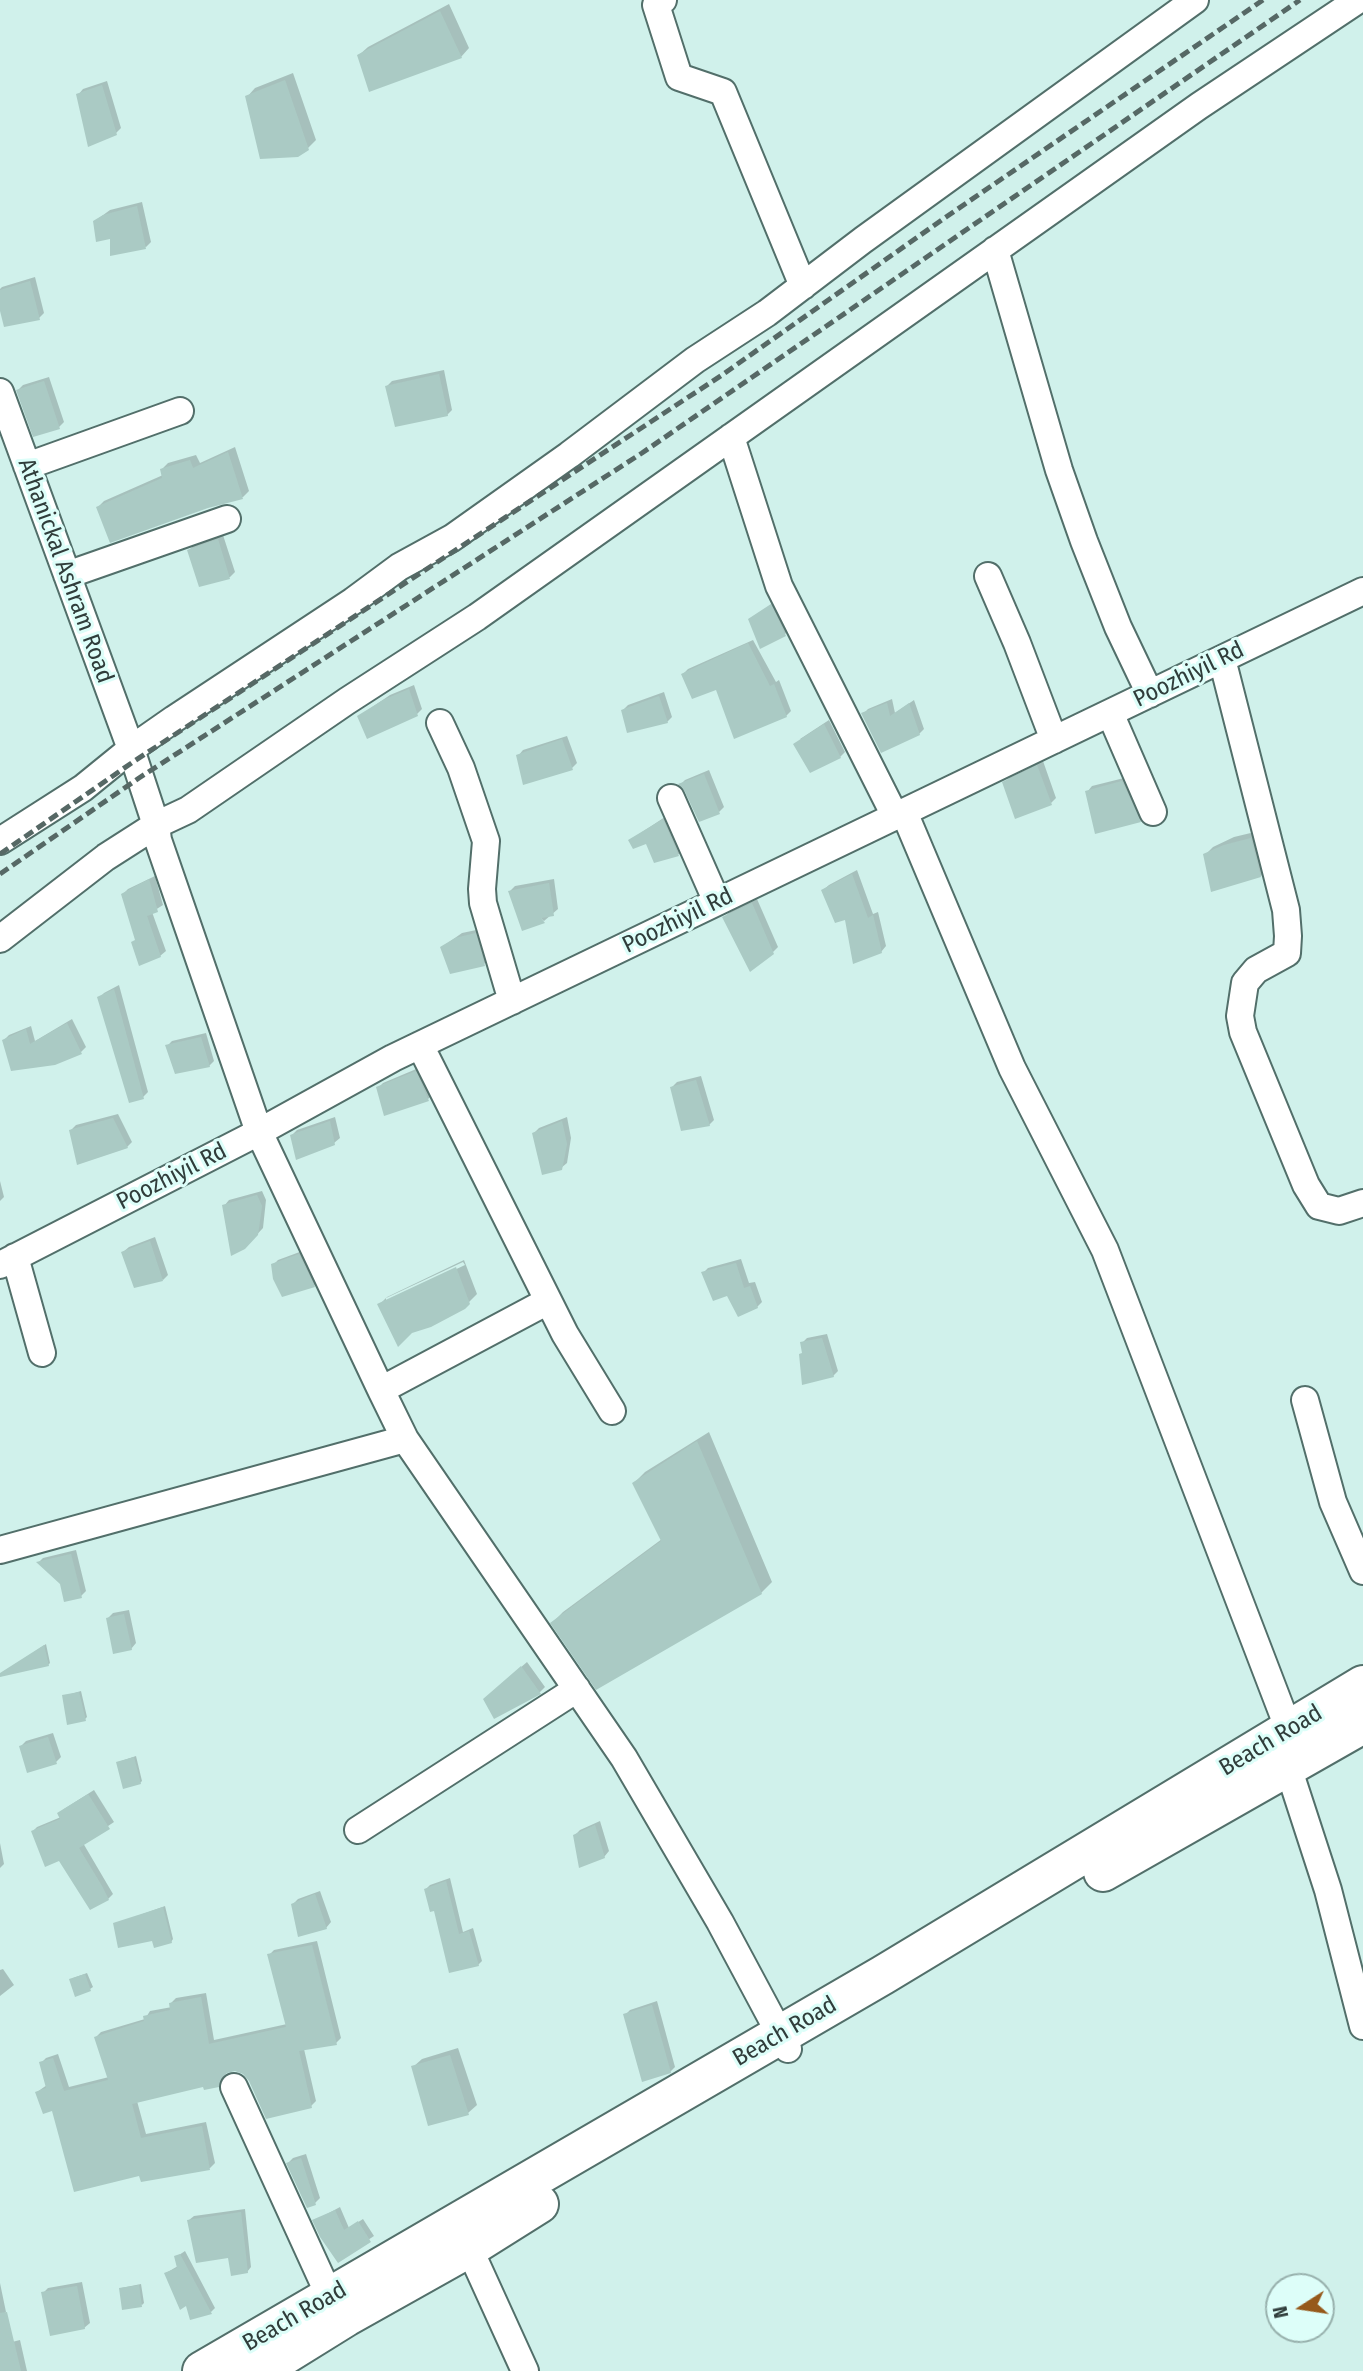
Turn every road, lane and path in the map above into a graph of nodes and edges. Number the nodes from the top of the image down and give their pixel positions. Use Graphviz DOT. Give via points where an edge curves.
graph roads {
  1 [pos="663,0"];
  2 [pos="1195,0"];
  3 [pos="1358,0"];
  4 [pos="995,250"];
  5 [pos="803,286"];
  6 [pos="0,392"];
  7 [pos="180,411"];
  8 [pos="731,437"];
  9 [pos="27,466"];
  10 [pos="227,519"];
  11 [pos="67,575"];
  12 [pos="988,576"];
  13 [pos="1363,591"];
  14 [pos="1222,659"];
  15 [pos="1150,694"];
  16 [pos="1110,713"];
  17 [pos="440,723"];
  18 [pos="1054,740"];
  19 [pos="131,749"];
  20 [pos="671,798"];
  21 [pos="1153,812"];
  22 [pos="900,814"];
  23 [pos="156,825"];
  24 [pos="0,841"];
  25 [pos="716,902"];
  26 [pos="0,939"];
  27 [pos="512,1001"];
  28 [pos="420,1045"];
  29 [pos="259,1132"];
  30 [pos="1363,1203"];
  31 [pos="8,1261"];
  32 [pos="548,1301"];
  33 [pos="42,1353"];
  34 [pos="382,1390"];
  35 [pos="1305,1400"];
  36 [pos="612,1411"];
  37 [pos="405,1439"];
  38 [pos="0,1550"];
  39 [pos="1363,1571"];
  40 [pos="1363,1685"];
  41 [pos="577,1689"];
  42 [pos="1363,1724"];
  43 [pos="1289,1748"];
  44 [pos="358,1830"];
  45 [pos="1363,2026"];
  46 [pos="785,2042"];
  47 [pos="234,2087"];
  48 [pos="469,2248"];
  49 [pos="330,2297"];
  50 [pos="202,2371"];
  51 [pos="261,2371"];
  52 [pos="525,2371"];
  1 -- 5 [label="street" via="656,5 679,77 723,92"];
  2 -- 5 [label="street"];
  3 -- 4 [label="street"];
  4 -- 8 [label="street"];
  4 -- 15 [label="street" via="1071,506 1118,627"];
  5 -- 19 [label="street" via="452,538 399,568"];
  6 -- 9 [label="street, Athanickal Ashram Road"];
  7 -- 9 [label="street"];
  8 -- 22 [label="street" via="779,586"];
  8 -- 23 [label="street" via="477,617 188,810"];
  9 -- 11 [label="street, Athanickal Ashram Road"];
  10 -- 11 [label="street"];
  11 -- 19 [label="street, Athanickal Ashram Road"];
  12 -- 18 [label="street"];
  13 -- 14 [label="street, Poozhiyil Rd"];
  14 -- 15 [label="street, Poozhiyil Rd"];
  14 -- 30 [label="street" via="1289,936 1287,953 1256,970 1245,983 1240,1016 1243,1032 1306,1185 1320,1206 1339,1211"];
  15 -- 16 [label="street, Poozhiyil Rd"];
  16 -- 18 [label="street, Poozhiyil Rd"];
  16 -- 21 [label="street"];
  17 -- 27 [label="street" via="486,841 483,903"];
  18 -- 22 [label="street, Poozhiyil Rd"];
  19 -- 23 [label="street, Athanickal Ashram Road"];
  19 -- 24 [label="street" via="83,788"];
  20 -- 25 [label="street"];
  22 -- 25 [label="street, Poozhiyil Rd"];
  22 -- 43 [label="street" via="1012,1068 1105,1250"];
  23 -- 26 [label="street" via="106,857"];
  23 -- 29 [label="street, Athanickal Ashram Road"];
  25 -- 27 [label="street, Poozhiyil Rd"];
  27 -- 28 [label="street, Poozhiyil Rd"];
  28 -- 29 [label="street, Poozhiyil Rd"];
  28 -- 32 [label="street"];
  29 -- 31 [label="street, Poozhiyil Rd"];
  29 -- 34 [label="street, Athanickal Ashram Road"];
  31 -- 33 [label="street"];
  32 -- 34 [label="street"];
  32 -- 36 [label="street"];
  34 -- 37 [label="street, Athanickal Ashram Road"];
  35 -- 39 [label="street" via="1333,1502"];
  37 -- 38 [label="street"];
  37 -- 41 [label="street, Athanickal Ashram Road"];
  40 -- 43 [label="main road, Beach Road"];
  41 -- 44 [label="street"];
  41 -- 46 [label="street, Athanickal Ashram Road" via="631,1769"];
  42 -- 43 [label="main road"];
  43 -- 45 [label="street"];
  43 -- 46 [label="main road, Beach Road"];
  46 -- 48 [label="main road"];
  46 -- 49 [label="main road, Beach Road"];
  47 -- 49 [label="street"];
  48 -- 51 [label="main road"];
  48 -- 52 [label="street"];
  49 -- 50 [label="main road, Beach Road"];
}
